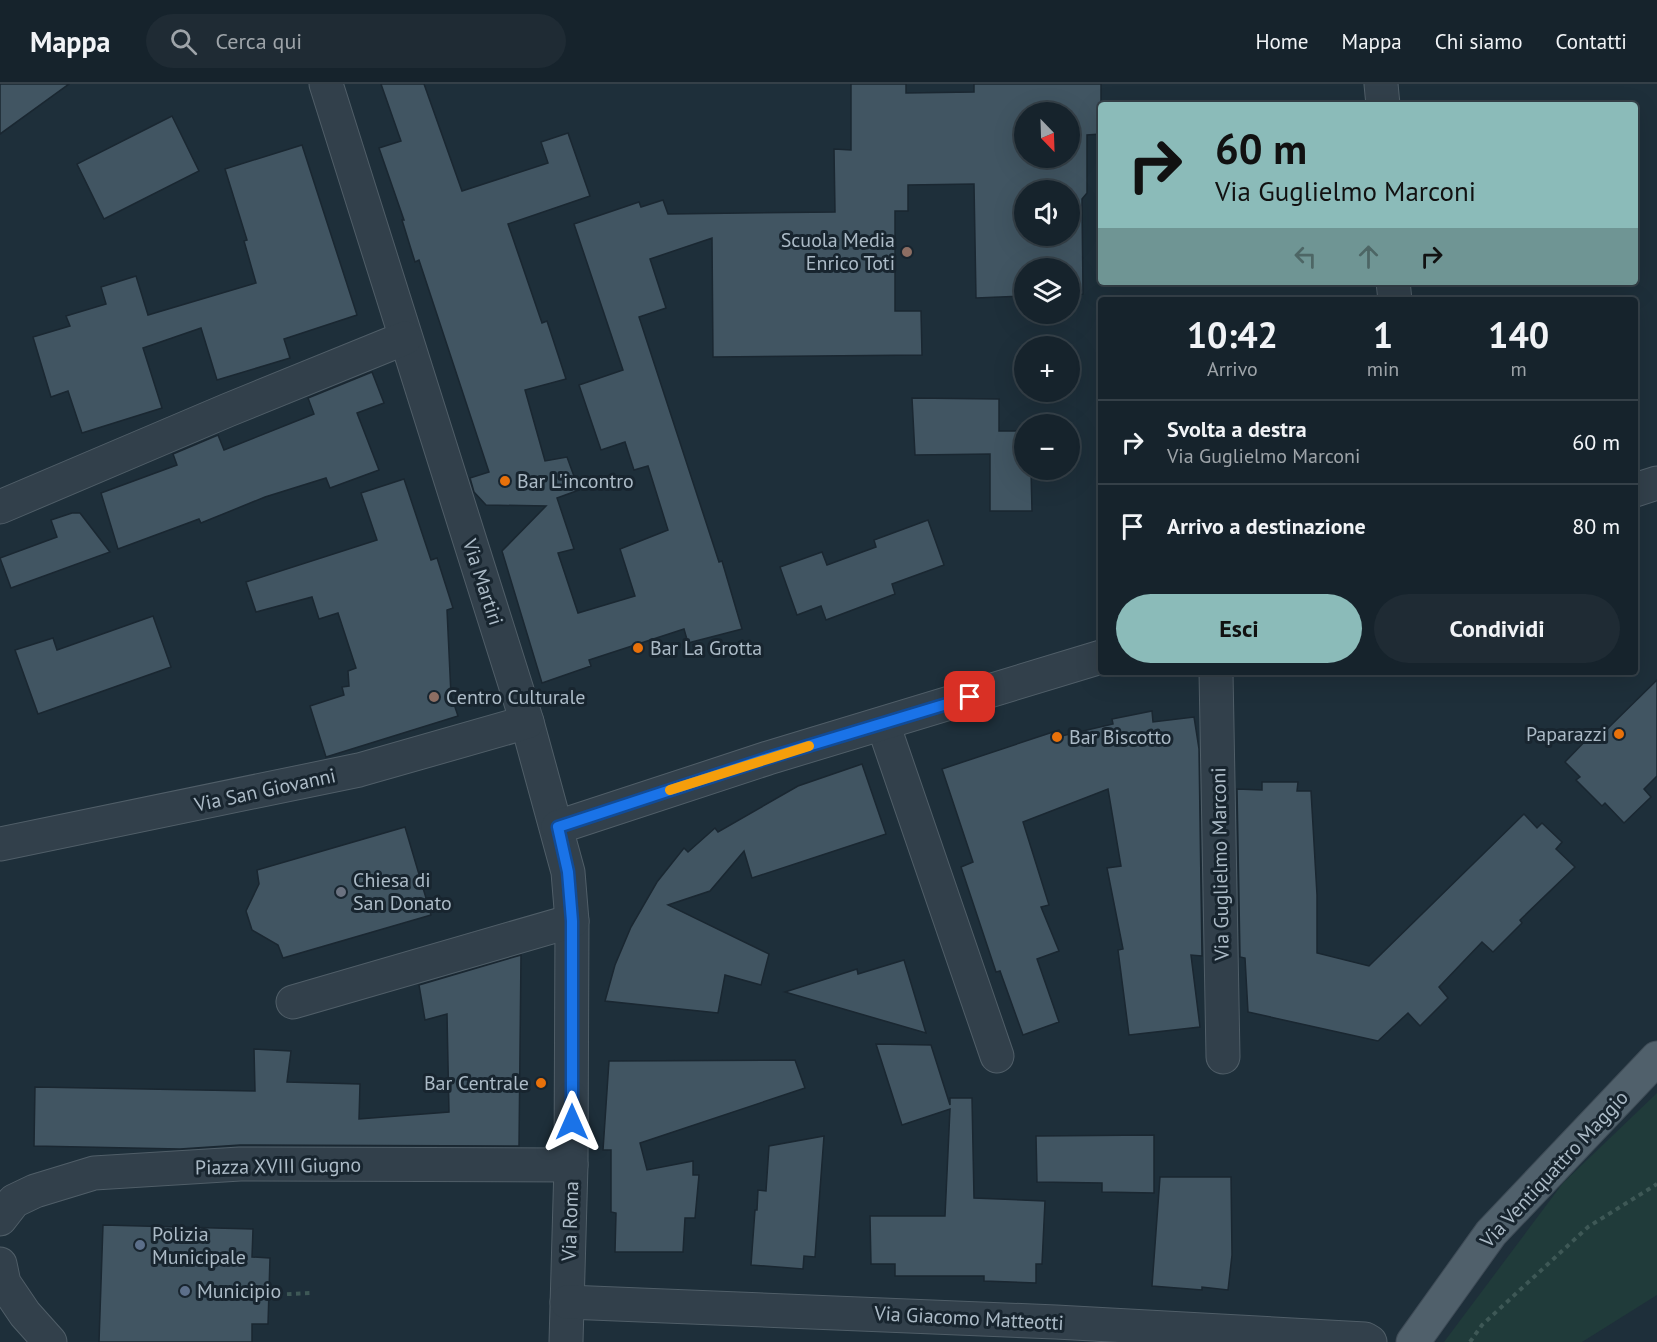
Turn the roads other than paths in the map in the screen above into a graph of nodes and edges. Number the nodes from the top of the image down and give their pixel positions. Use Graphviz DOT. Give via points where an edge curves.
graph roads {
  1 [pos="326,84"];
  2 [pos="1381,84"];
  3 [pos="1383,102"];
  4 [pos="405,338"];
  5 [pos="1657,483"];
  6 [pos="1638,489"];
  7 [pos="0,507"];
  8 [pos="1098,658"];
  9 [pos="1217,675"];
  10 [pos="527,722"];
  11 [pos="883,724"];
  12 [pos="558,827"];
  13 [pos="0,844"];
  14 [pos="572,921"];
  15 [pos="293,1002"];
  16 [pos="997,1056"];
  17 [pos="1223,1057"];
  18 [pos="1657,1058"];
  19 [pos="571,1164"];
  20 [pos="0,1219"];
  21 [pos="0,1264"];
  22 [pos="567,1302"];
  23 [pos="50,1342"];
  24 [pos="566,1342"];
  25 [pos="1370,1342"];
  26 [pos="1413,1342"];
  1 -- 4 [label="street, Via Martiri"];
  2 -- 3 [label="street"];
  4 -- 7 [label="street"];
  4 -- 10 [label="street, Via Martiri"];
  5 -- 6 [label="street"];
  8 -- 11 [label="street"];
  9 -- 17 [label="street, Via Guglielmo Marconi"];
  10 -- 12 [label="street, Via Martiri"];
  10 -- 13 [label="street, Via San Giovanni" via="359,770"];
  11 -- 12 [label="street"];
  11 -- 16 [label="street"];
  12 -- 14 [label="street, Via Roma" via="568,872"];
  14 -- 15 [label="street"];
  14 -- 19 [label="street, Via Roma"];
  18 -- 26 [label="main road, Via Ventiquattro Maggio" via="1491,1233"];
  19 -- 20 [label="street, Piazza XVIII Giugno" via="240,1164 94,1173 14,1201"];
  19 -- 22 [label="street, Via Roma"];
  21 -- 23 [label="street" via="4,1283"];
  22 -- 24 [label="street, Via Roma"];
  22 -- 25 [label="street, Via Giacomo Matteotti" via="1056,1322"];
}
